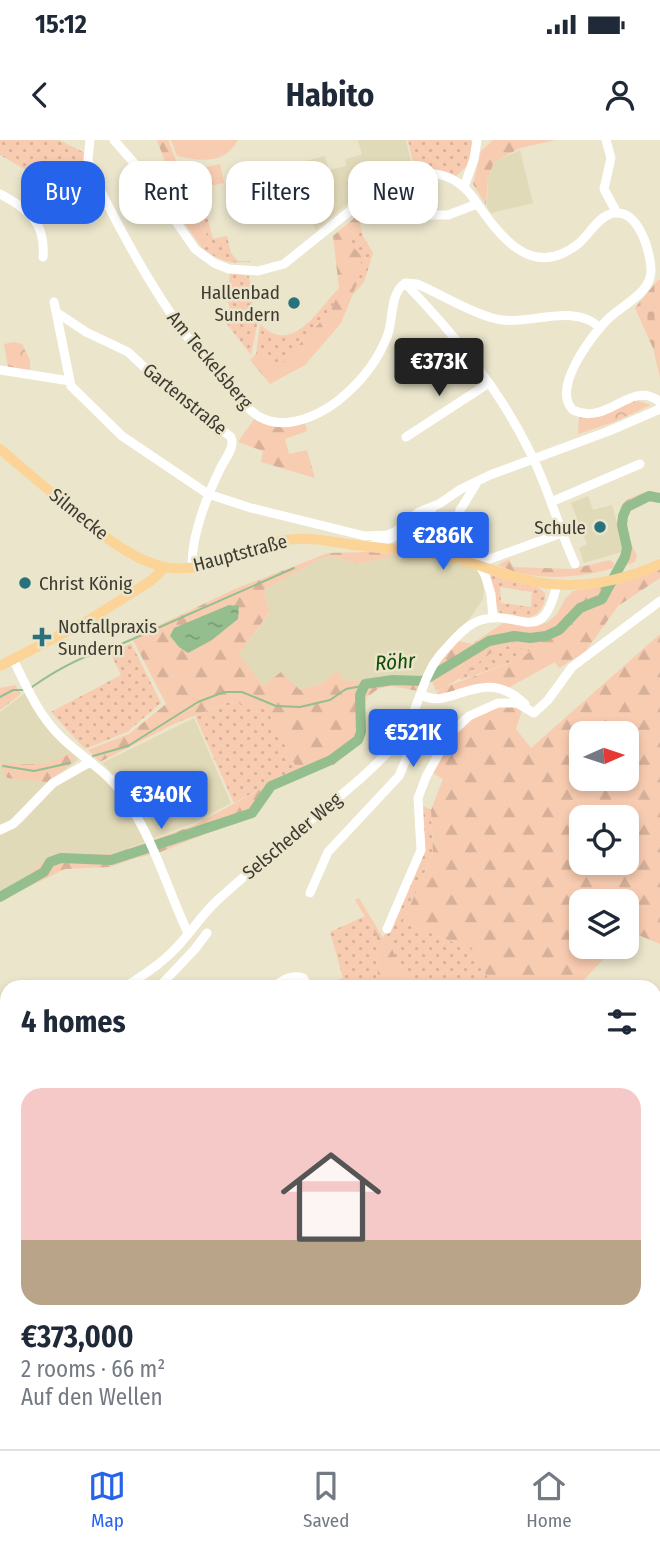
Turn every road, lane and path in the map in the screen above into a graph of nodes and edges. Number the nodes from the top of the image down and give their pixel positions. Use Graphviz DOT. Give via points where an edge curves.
graph roads {
  1 [pos="90,140"];
  2 [pos="114,140"];
  3 [pos="477,140"];
  4 [pos="606,140"];
  5 [pos="464,187"];
  6 [pos="0,194"];
  7 [pos="477,204"];
  8 [pos="617,213"];
  9 [pos="438,215"];
  10 [pos="43,257"];
  11 [pos="405,283"];
  12 [pos="600,328"];
  13 [pos="0,370"];
  14 [pos="69,381"];
  15 [pos="489,383"];
  16 [pos="660,402"];
  17 [pos="660,409"];
  18 [pos="406,437"];
  19 [pos="0,449"];
  20 [pos="533,459"];
  21 [pos="640,464"];
  22 [pos="478,481"];
  23 [pos="208,494"];
  24 [pos="551,502"];
  25 [pos="435,506"];
  26 [pos="562,533"];
  27 [pos="371,546"];
  28 [pos="479,563"];
  29 [pos="575,564"];
  30 [pos="660,564"];
  31 [pos="165,567"];
  32 [pos="192,568"];
  33 [pos="557,584"];
  34 [pos="660,601"];
  35 [pos="493,618"];
  36 [pos="13,659"];
  37 [pos="0,666"];
  38 [pos="423,692"];
  39 [pos="534,713"];
  40 [pos="406,727"];
  41 [pos="90,762"];
  42 [pos="0,830"];
  43 [pos="310,893"];
  44 [pos="387,929"];
  45 [pos="188,933"];
  46 [pos="206,933"];
  47 [pos="135,980"];
  48 [pos="166,980"];
  49 [pos="285,980"];
  50 [pos="304,980"];
  1 -- 11 [label="street, Am Teckelsberg" via="91,172 155,291 224,382 262,418 278,422 312,416 349,392 378,357 391,326 396,292"];
  2 -- 5 [label="street" via="195,249 229,269 258,271 284,264 396,177 429,173"];
  3 -- 5 [label="street"];
  4 -- 8 [label="street" via="611,158 604,190"];
  5 -- 7 [label="street"];
  6 -- 10 [label="street" via="36,220"];
  7 -- 8 [label="street" via="512,246 539,258 566,251 605,217"];
  7 -- 9 [label="street"];
  8 -- 12 [label="street" via="628,215 636,224 651,276"];
  11 -- 12 [label="street" via="496,319 576,317"];
  11 -- 15 [label="street"];
  12 -- 16 [label="street" via="569,381 566,396 570,408 597,414 640,394"];
  13 -- 14 [label="street"];
  14 -- 23 [label="street" via="122,436"];
  14 -- 23 [label="street, Gartenstraße" via="55,307 86,332 128,352 231,437 233,446"];
  15 -- 18 [label="street"];
  15 -- 20 [label="street"];
  17 -- 20 [label="street"];
  19 -- 31 [label="main road, Silmecke" via="104,536 128,553"];
  20 -- 22 [label="street"];
  20 -- 24 [label="street"];
  21 -- 24 [label="street"];
  22 -- 25 [label="street"];
  22 -- 28 [label="street" via="458,521"];
  23 -- 25 [label="street" via="365,536 391,533"];
  23 -- 32 [label="street, Gartenstraße"];
  24 -- 26 [label="street"];
  25 -- 27 [label="street" via="412,530"];
  26 -- 28 [label="street"];
  26 -- 29 [label="street"];
  27 -- 32 [label="main road, Hauptstraße" via="290,539"];
  27 -- 33 [label="main road, Hauptstraße" via="463,560 535,582"];
  28 -- 35 [label="street" via="489,585"];
  30 -- 33 [label="main road, Hauptstraße" via="597,583"];
  31 -- 32 [label="main road, Hauptstraße"];
  31 -- 36 [label="main road" via="89,620"];
  33 -- 35 [label="street" via="549,611 539,621"];
  34 -- 39 [label="street" via="572,667"];
  35 -- 38 [label="street, Selscheder Weg" via="477,621 436,660"];
  36 -- 37 [label="main road"];
  36 -- 41 [label="street" via="48,721"];
  38 -- 39 [label="street" via="438,699 485,687 502,688"];
  38 -- 40 [label="street, Selscheder Weg"];
  39 -- 44 [label="street" via="517,703 498,703 469,716 449,735 418,798 421,850"];
  40 -- 43 [label="street" via="418,734 399,776 328,852"];
  40 -- 45 [label="street, Selscheder Weg" via="395,745 217,900"];
  41 -- 42 [label="street" via="52,783 13,824"];
  41 -- 45 [label="street" via="115,784 135,813"];
  45 -- 47 [label="street, Selscheder Weg" via="167,957"];
  46 -- 48 [label="street"];
  49 -- 50 [label="street" via="296,976"];
}
